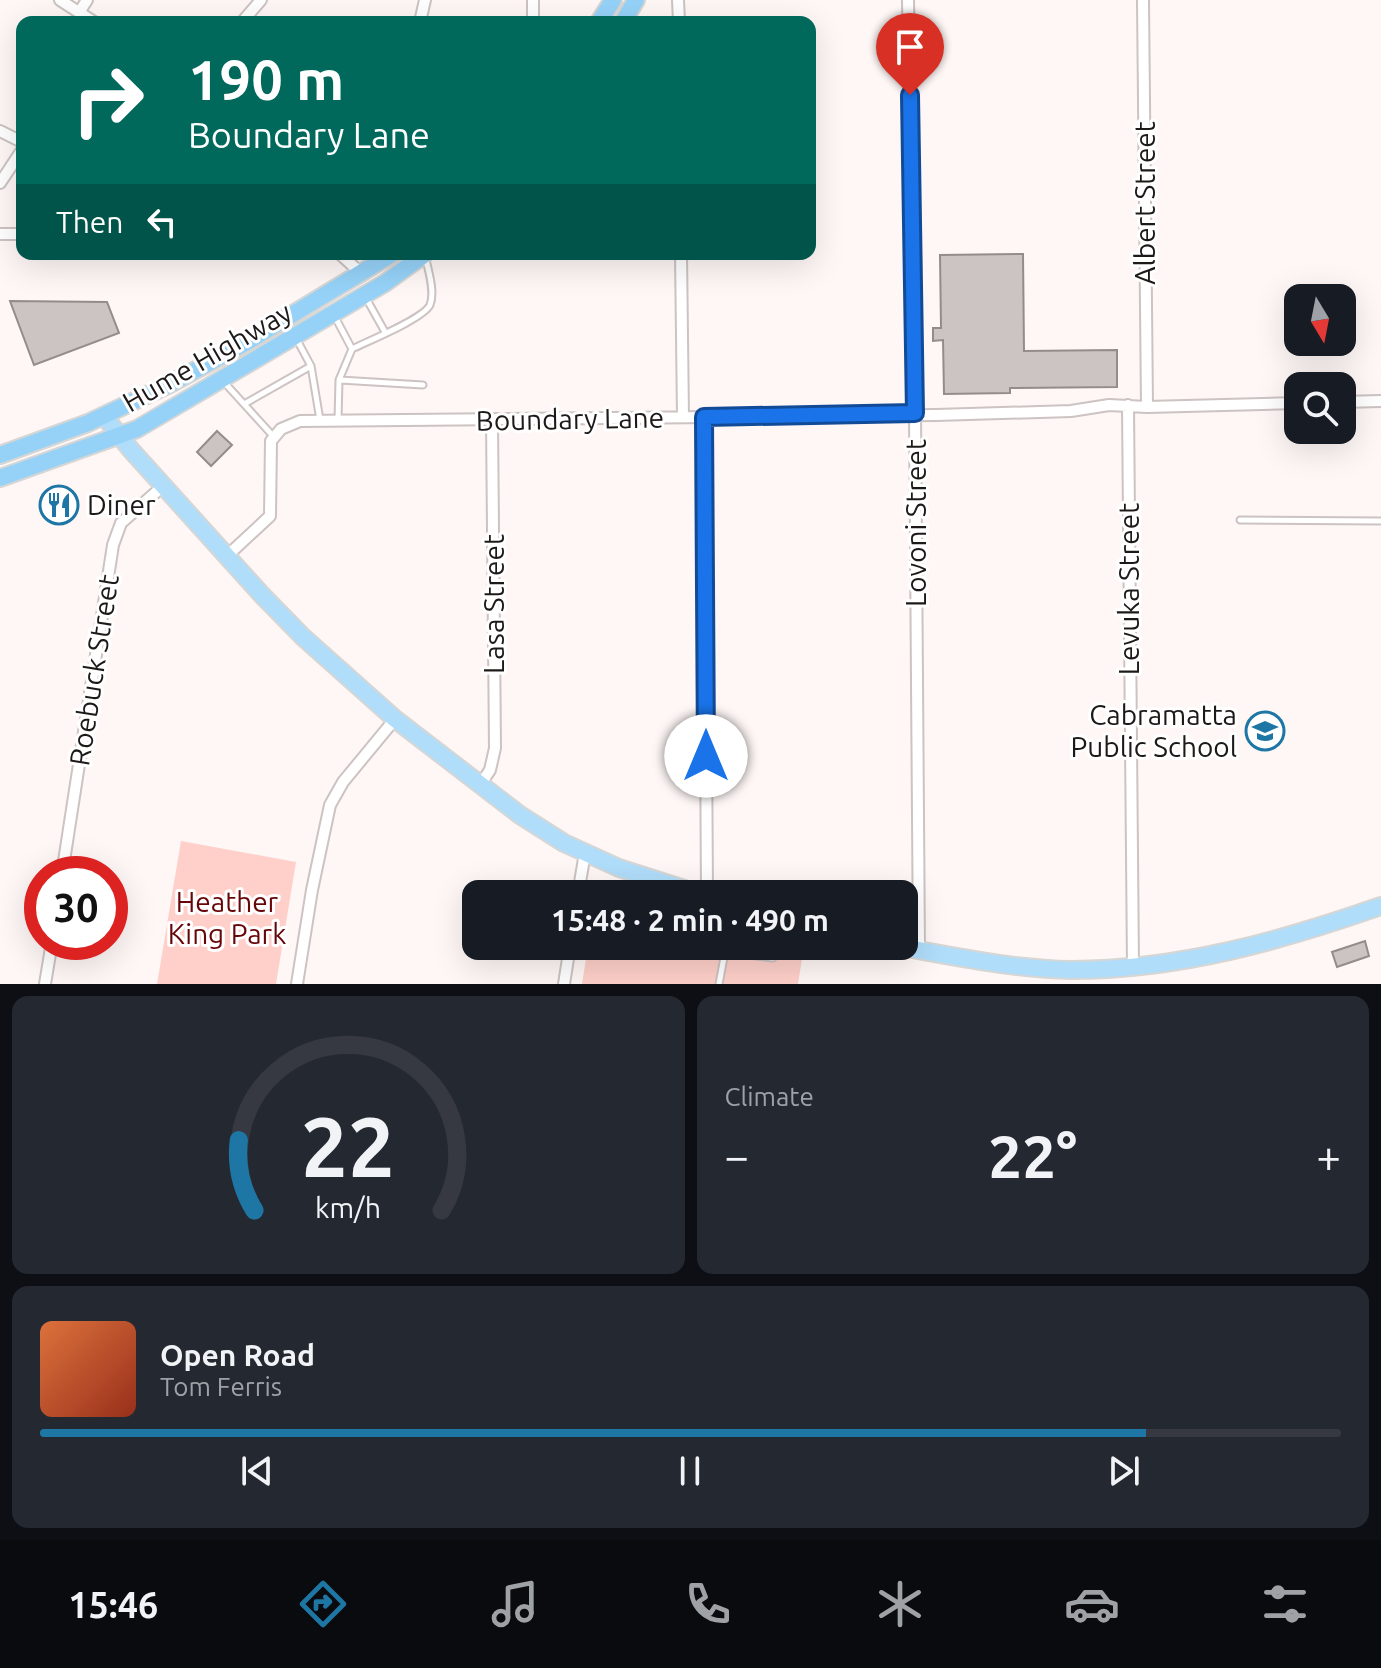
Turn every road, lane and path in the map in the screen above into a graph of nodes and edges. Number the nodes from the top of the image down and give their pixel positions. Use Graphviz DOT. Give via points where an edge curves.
graph roads {
  1 [pos="60,0"];
  2 [pos="87,0"];
  3 [pos="261,0"];
  4 [pos="908,0"];
  5 [pos="1143,0"];
  6 [pos="80,11"];
  7 [pos="86,16"];
  8 [pos="247,16"];
  9 [pos="16,159"];
  10 [pos="0,183"];
  11 [pos="347,260"];
  12 [pos="377,260"];
  13 [pos="416,260"];
  14 [pos="426,260"];
  15 [pos="681,260"];
  16 [pos="362,274"];
  17 [pos="364,295"];
  18 [pos="333,314"];
  19 [pos="385,332"];
  20 [pos="295,337"];
  21 [pos="352,349"];
  22 [pos="311,366"];
  23 [pos="222,380"];
  24 [pos="339,380"];
  25 [pos="423,385"];
  26 [pos="1381,401"];
  27 [pos="1356,402"];
  28 [pos="246,403"];
  29 [pos="1284,403"];
  30 [pos="1128,405"];
  31 [pos="1147,407"];
  32 [pos="915,413"];
  33 [pos="104,416"];
  34 [pos="683,417"];
  35 [pos="704,417"];
  36 [pos="492,420"];
  37 [pos="321,421"];
  38 [pos="338,421"];
  39 [pos="119,436"];
  40 [pos="273,436"];
  41 [pos="0,455"];
  42 [pos="0,478"];
  43 [pos="163,486"];
  44 [pos="1240,520"];
  45 [pos="1381,521"];
  46 [pos="227,556"];
  47 [pos="395,719"];
  48 [pos="480,785"];
  49 [pos="585,853"];
  50 [pos="65,856"];
  51 [pos="580,880"];
  52 [pos="656,880"];
  53 [pos="707,880"];
  54 [pos="1381,906"];
  55 [pos="919,950"];
  56 [pos="49,960"];
  57 [pos="568,960"];
  58 [pos="723,960"];
  59 [pos="1133,966"];
  60 [pos="45,984"];
  61 [pos="297,984"];
  62 [pos="564,984"];
  63 [pos="719,984"];
  1 -- 6 [label="street"];
  2 -- 6 [label="street"];
  3 -- 8 [label="street"];
  4 -- 32 [label="street, Lovoni Street"];
  5 -- 31 [label="street, Albert Street"];
  6 -- 7 [label="street"];
  9 -- 10 [label="street"];
  11 -- 16 [label="street"];
  12 -- 16 [label="highway, Hume Highway"];
  13 -- 17 [label="highway, Hume Highway"];
  14 -- 19 [label="lane" via="430,304 421,315"];
  15 -- 34 [label="street"];
  16 -- 33 [label="highway, Hume Highway"];
  17 -- 18 [label="highway, Hume Highway"];
  17 -- 19 [label="lane"];
  18 -- 20 [label="highway, Hume Highway"];
  18 -- 21 [label="lane"];
  19 -- 21 [label="lane"];
  20 -- 22 [label="lane"];
  20 -- 23 [label="highway, Hume Highway"];
  21 -- 24 [label="lane"];
  22 -- 28 [label="lane"];
  22 -- 37 [label="lane"];
  23 -- 28 [label="lane"];
  23 -- 39 [label="highway, Hume Highway"];
  24 -- 25 [label="lane"];
  24 -- 38 [label="lane"];
  26 -- 27 [label="street"];
  28 -- 40 [label="lane"];
  29 -- 31 [label="street, Boundary Lane"];
  30 -- 31 [label="street, Boundary Lane"];
  30 -- 32 [label="street, Boundary Lane"];
  30 -- 59 [label="street, Levuka Street"];
  32 -- 35 [label="street, Boundary Lane"];
  32 -- 55 [label="street, Lovoni Street"];
  33 -- 39 [label="main road"];
  33 -- 41 [label="highway, Hume Highway"];
  34 -- 35 [label="street, Boundary Lane"];
  34 -- 36 [label="street, Boundary Lane"];
  35 -- 53 [label="street"];
  36 -- 38 [label="street, Boundary Lane"];
  36 -- 48 [label="street, Lasa Street" via="495,748"];
  37 -- 38 [label="street, Boundary Lane"];
  37 -- 40 [label="street, Boundary Lane" via="300,421"];
  39 -- 42 [label="highway, Hume Highway"];
  39 -- 43 [label="main road"];
  40 -- 46 [label="street" via="270,516"];
  43 -- 46 [label="main road"];
  43 -- 50 [label="street, Roebuck Street" via="121,523 113,545"];
  44 -- 45 [label="lane"];
  46 -- 47 [label="main road" via="303,637"];
  47 -- 48 [label="main road"];
  47 -- 61 [label="street" via="330,805"];
  48 -- 49 [label="main road"];
  49 -- 51 [label="street"];
  49 -- 52 [label="main road"];
  54 -- 59 [label="main road" via="1245,949"];
  55 -- 59 [label="main road" via="1038,968"];
  56 -- 60 [label="street"];
  57 -- 62 [label="street"];
  58 -- 63 [label="lane"];
}
